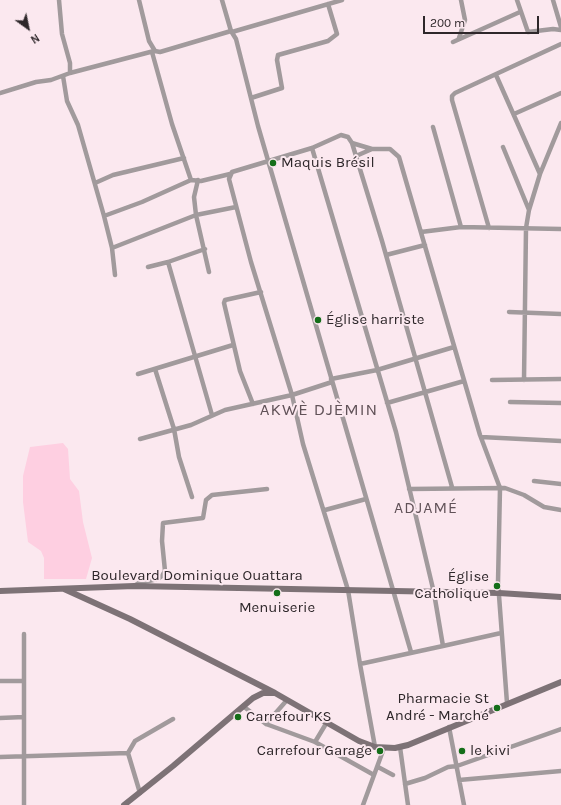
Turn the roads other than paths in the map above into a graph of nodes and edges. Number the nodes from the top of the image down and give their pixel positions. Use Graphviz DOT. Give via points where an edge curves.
graph roads {
  1 [pos="59,0"];
  2 [pos="139,0"];
  3 [pos="222,0"];
  4 [pos="342,0"];
  5 [pos="461,0"];
  6 [pos="517,0"];
  7 [pos="553,0"];
  8 [pos="328,4"];
  9 [pos="520,12"];
  10 [pos="561,26"];
  11 [pos="561,30"];
  12 [pos="232,32"];
  13 [pos="459,38"];
  14 [pos="453,42"];
  15 [pos="561,44"];
  16 [pos="154,51"];
  17 [pos="70,73"];
  18 [pos="496,75"];
  19 [pos="63,76"];
  20 [pos="0,93"];
  21 [pos="561,93"];
  22 [pos="250,98"];
  23 [pos="514,114"];
  24 [pos="561,123"];
  25 [pos="433,127"];
  26 [pos="352,142"];
  27 [pos="503,146"];
  28 [pos="312,148"];
  29 [pos="372,149"];
  30 [pos="356,156"];
  31 [pos="184,158"];
  32 [pos="269,161"];
  33 [pos="230,174"];
  34 [pos="540,174"];
  35 [pos="191,180"];
  36 [pos="198,180"];
  37 [pos="94,183"];
  38 [pos="236,207"];
  39 [pos="529,210"];
  40 [pos="196,214"];
  41 [pos="104,216"];
  42 [pos="461,227"];
  43 [pos="489,228"];
  44 [pos="526,228"];
  45 [pos="561,229"];
  46 [pos="421,232"];
  47 [pos="425,245"];
  48 [pos="112,248"];
  49 [pos="205,249"];
  50 [pos="386,255"];
  51 [pos="168,262"];
  52 [pos="148,267"];
  53 [pos="209,272"];
  54 [pos="115,275"];
  55 [pos="261,292"];
  56 [pos="509,312"];
  57 [pos="524,313"];
  58 [pos="561,314"];
  59 [pos="233,345"];
  60 [pos="454,347"];
  61 [pos="194,356"];
  62 [pos="416,360"];
  63 [pos="155,370"];
  64 [pos="377,370"];
  65 [pos="138,374"];
  66 [pos="561,379"];
  67 [pos="492,380"];
  68 [pos="524,380"];
  69 [pos="332,381"];
  70 [pos="464,381"];
  71 [pos="426,393"];
  72 [pos="292,395"];
  73 [pos="510,402"];
  74 [pos="387,403"];
  75 [pos="561,403"];
  76 [pos="253,404"];
  77 [pos="212,415"];
  78 [pos="174,429"];
  79 [pos="481,437"];
  80 [pos="140,439"];
  81 [pos="561,442"];
  82 [pos="534,481"];
  83 [pos="561,484"];
  84 [pos="452,487"];
  85 [pos="267,488"];
  86 [pos="500,488"];
  87 [pos="409,489"];
  88 [pos="192,497"];
  89 [pos="366,500"];
  90 [pos="325,510"];
  91 [pos="561,510"];
  92 [pos="134,586"];
  93 [pos="62,589"];
  94 [pos="348,590"];
  95 [pos="0,591"];
  96 [pos="394,592"];
  97 [pos="434,593"];
  98 [pos="499,593"];
  99 [pos="561,597"];
  100 [pos="501,633"];
  101 [pos="24,634"];
  102 [pos="443,646"];
  103 [pos="410,652"];
  104 [pos="360,664"];
  105 [pos="0,681"];
  106 [pos="24,681"];
  107 [pos="561,682"];
  108 [pos="275,693"];
  109 [pos="287,700"];
  110 [pos="507,703"];
  111 [pos="243,706"];
  112 [pos="24,717"];
  113 [pos="0,718"];
  114 [pos="173,719"];
  115 [pos="327,722"];
  116 [pos="266,724"];
  117 [pos="449,727"];
  118 [pos="561,729"];
  119 [pos="315,742"];
  120 [pos="375,747"];
  121 [pos="400,747"];
  122 [pos="384,748"];
  123 [pos="128,753"];
  124 [pos="24,756"];
  125 [pos="0,757"];
  126 [pos="457,766"];
  127 [pos="378,767"];
  128 [pos="561,772"];
  129 [pos="374,775"];
  130 [pos="393,775"];
  131 [pos="459,780"];
  132 [pos="405,784"];
  133 [pos="140,793"];
  134 [pos="127,804"];
  135 [pos="24,805"];
  136 [pos="363,805"];
  137 [pos="408,805"];
  138 [pos="464,805"];
  1 -- 17 [label="street" via="62,34 70,63"];
  2 -- 16 [label="street"];
  3 -- 12 [label="street"];
  4 -- 8 [label="street"];
  5 -- 13 [label="street" via="465,20"];
  6 -- 9 [label="street"];
  7 -- 10 [label="street"];
  8 -- 12 [label="street"];
  8 -- 22 [label="street" via="337,34 328,41 278,55 282,88"];
  9 -- 11 [label="street" via="528,32"];
  9 -- 13 [label="street"];
  12 -- 16 [label="street" via="160,52"];
  12 -- 22 [label="street" via="236,39"];
  13 -- 14 [label="street"];
  15 -- 18 [label="street"];
  16 -- 17 [label="street"];
  16 -- 31 [label="street" via="172,124"];
  17 -- 19 [label="street"];
  18 -- 23 [label="street"];
  18 -- 43 [label="street" via="455,93 452,100"];
  19 -- 20 [label="street"];
  19 -- 37 [label="street" via="67,101 78,124"];
  21 -- 23 [label="street"];
  22 -- 32 [label="street"];
  23 -- 34 [label="street"];
  24 -- 34 [label="street"];
  25 -- 42 [label="street"];
  26 -- 28 [label="street" via="348,137 341,135"];
  26 -- 29 [label="street"];
  26 -- 30 [label="street"];
  27 -- 39 [label="street"];
  28 -- 32 [label="street"];
  28 -- 64 [label="street"];
  29 -- 30 [label="street"];
  29 -- 46 [label="street" via="390,149 399,157"];
  30 -- 50 [label="street"];
  31 -- 35 [label="street"];
  31 -- 37 [label="street"];
  32 -- 33 [label="street"];
  32 -- 69 [label="street"];
  33 -- 36 [label="street"];
  33 -- 38 [label="street"];
  34 -- 39 [label="street"];
  35 -- 36 [label="street"];
  35 -- 41 [label="street"];
  36 -- 40 [label="street" via="194,197"];
  37 -- 41 [label="street"];
  38 -- 40 [label="street"];
  38 -- 55 [label="street"];
  39 -- 44 [label="street"];
  40 -- 48 [label="street"];
  40 -- 49 [label="street"];
  41 -- 48 [label="street"];
  42 -- 43 [label="street"];
  42 -- 46 [label="street"];
  43 -- 44 [label="street"];
  44 -- 45 [label="street"];
  44 -- 57 [label="street"];
  46 -- 47 [label="street"];
  47 -- 50 [label="street"];
  47 -- 60 [label="street"];
  48 -- 54 [label="street"];
  49 -- 51 [label="street"];
  49 -- 53 [label="street"];
  50 -- 62 [label="street"];
  51 -- 52 [label="street"];
  51 -- 61 [label="street"];
  55 -- 59 [label="street" via="225,300"];
  55 -- 72 [label="street"];
  56 -- 57 [label="street"];
  57 -- 58 [label="street"];
  57 -- 68 [label="street"];
  59 -- 61 [label="street"];
  59 -- 76 [label="street"];
  60 -- 62 [label="street"];
  60 -- 70 [label="street"];
  61 -- 63 [label="street"];
  61 -- 77 [label="street"];
  62 -- 64 [label="street"];
  62 -- 71 [label="street"];
  63 -- 65 [label="street"];
  63 -- 78 [label="street"];
  64 -- 69 [label="street"];
  64 -- 74 [label="street"];
  66 -- 68 [label="street"];
  67 -- 68 [label="street"];
  69 -- 72 [label="street"];
  69 -- 89 [label="street"];
  70 -- 71 [label="street"];
  70 -- 79 [label="street"];
  71 -- 74 [label="street"];
  71 -- 84 [label="street"];
  72 -- 76 [label="street"];
  72 -- 90 [label="street" via="303,444"];
  73 -- 75 [label="street"];
  74 -- 87 [label="street"];
  76 -- 77 [label="street"];
  77 -- 78 [label="street" via="191,425"];
  78 -- 80 [label="street"];
  78 -- 88 [label="street"];
  79 -- 81 [label="street"];
  79 -- 86 [label="street"];
  82 -- 83 [label="street"];
  84 -- 86 [label="street"];
  84 -- 87 [label="street"];
  85 -- 92 [label="street" via="212,495 206,500 203,518 163,523 165,571 158,579"];
  86 -- 91 [label="street" via="514,490 544,507"];
  86 -- 98 [label="street"];
  87 -- 97 [label="street"];
  89 -- 90 [label="street"];
  89 -- 96 [label="street"];
  90 -- 94 [label="street"];
  92 -- 93 [label="street, Boulevard Dominique Ouattara"];
  92 -- 94 [label="street, Boulevard Dominique Ouattara"];
  93 -- 95 [label="street, Boulevard Dominique Ouattara"];
  93 -- 108 [label="street" via="130,619"];
  94 -- 96 [label="street, Boulevard Dominique Ouattara"];
  94 -- 104 [label="street"];
  96 -- 97 [label="street, Boulevard Dominique Ouattara"];
  96 -- 103 [label="street"];
  97 -- 98 [label="street, Boulevard Dominique Ouattara"];
  97 -- 102 [label="street"];
  98 -- 99 [label="street, Boulevard Dominique Ouattara"];
  98 -- 100 [label="street"];
  100 -- 102 [label="street"];
  100 -- 110 [label="street"];
  101 -- 106 [label="street"];
  102 -- 103 [label="street"];
  103 -- 104 [label="street"];
  104 -- 120 [label="street"];
  105 -- 106 [label="street"];
  106 -- 112 [label="street"];
  107 -- 110 [label="street"];
  108 -- 109 [label="street"];
  108 -- 111 [label="street" via="258,695"];
  109 -- 115 [label="street"];
  109 -- 116 [label="street"];
  110 -- 117 [label="street"];
  111 -- 116 [label="street"];
  111 -- 133 [label="street"];
  112 -- 113 [label="street"];
  112 -- 124 [label="street"];
  114 -- 123 [label="street" via="135,741"];
  115 -- 119 [label="street"];
  115 -- 120 [label="street" via="358,741"];
  116 -- 119 [label="street"];
  117 -- 121 [label="street"];
  117 -- 126 [label="street"];
  118 -- 126 [label="street"];
  119 -- 129 [label="street"];
  120 -- 122 [label="street"];
  121 -- 122 [label="street"];
  121 -- 132 [label="street"];
  122 -- 127 [label="street"];
  123 -- 124 [label="street"];
  123 -- 133 [label="street"];
  124 -- 125 [label="street"];
  124 -- 135 [label="street"];
  126 -- 131 [label="street"];
  126 -- 132 [label="street"];
  127 -- 129 [label="street"];
  127 -- 130 [label="street"];
  128 -- 131 [label="street"];
  129 -- 136 [label="street"];
  131 -- 138 [label="street"];
  132 -- 137 [label="street"];
  133 -- 134 [label="street"];
}
